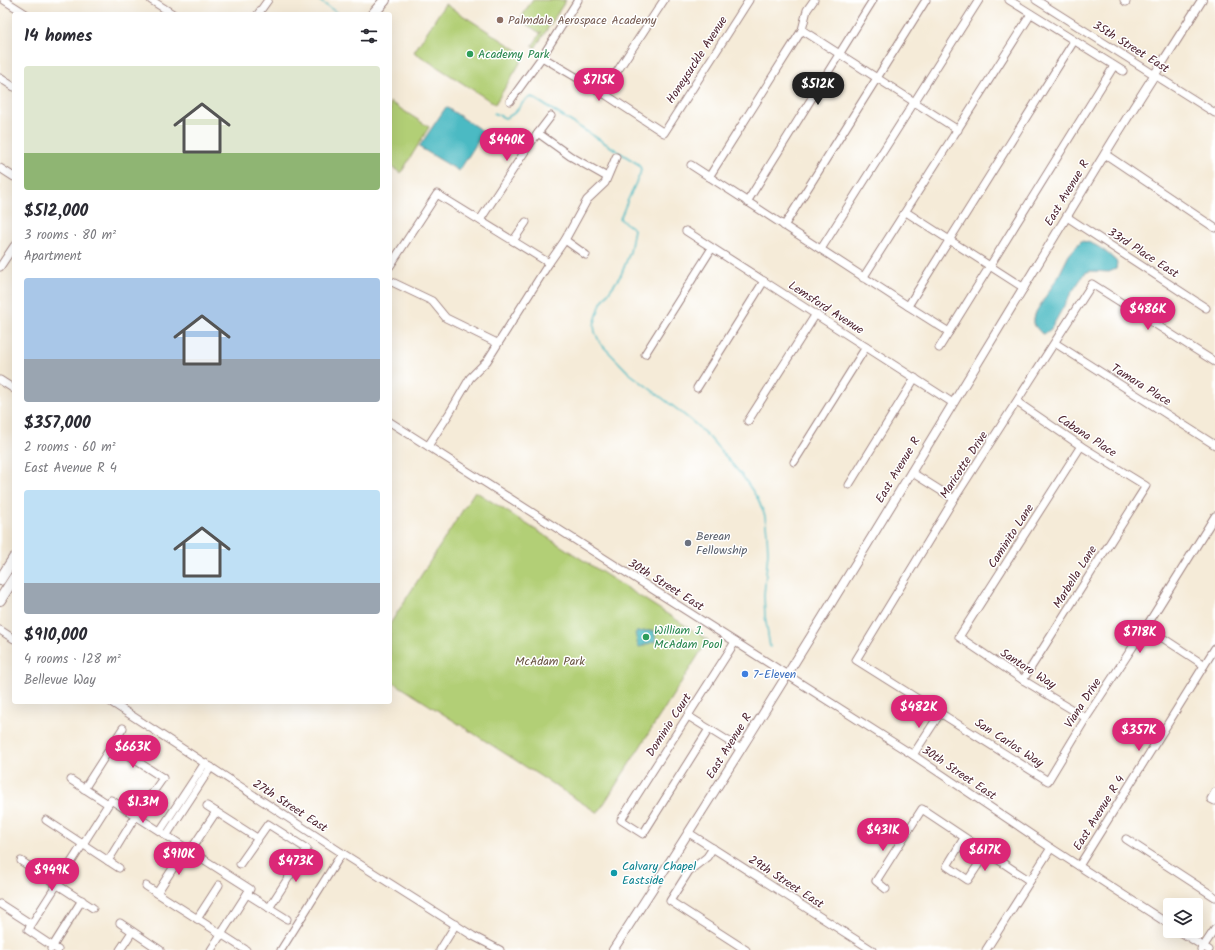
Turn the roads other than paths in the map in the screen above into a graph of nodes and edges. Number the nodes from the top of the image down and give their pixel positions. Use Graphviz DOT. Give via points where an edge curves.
graph roads {
  1 [pos="4,0"];
  2 [pos="151,0"];
  3 [pos="268,0"];
  4 [pos="378,0"];
  5 [pos="385,0"];
  6 [pos="578,0"];
  7 [pos="664,0"];
  8 [pos="749,0"];
  9 [pos="814,0"];
  10 [pos="873,0"];
  11 [pos="926,0"];
  12 [pos="979,0"];
  13 [pos="1009,0"];
  14 [pos="1036,0"];
  15 [pos="1202,0"];
  16 [pos="1048,3"];
  17 [pos="23,12"];
  18 [pos="170,12"];
  19 [pos="259,12"];
  20 [pos="373,12"];
  21 [pos="374,12"];
  22 [pos="1031,14"];
  23 [pos="802,30"];
  24 [pos="1074,41"];
  25 [pos="839,54"];
  26 [pos="542,57"];
  27 [pos="1114,66"];
  28 [pos="1123,72"];
  29 [pos="1155,75"];
  30 [pos="0,78"];
  31 [pos="876,78"];
  32 [pos="12,86"];
  33 [pos="603,93"];
  34 [pos="510,101"];
  35 [pos="914,102"];
  36 [pos="1215,112"];
  37 [pos="551,116"];
  38 [pos="958,130"];
  39 [pos="538,133"];
  40 [pos="1105,154"];
  41 [pos="616,157"];
  42 [pos="691,165"];
  43 [pos="0,168"];
  44 [pos="12,176"];
  45 [pos="607,177"];
  46 [pos="709,177"];
  47 [pos="747,202"];
  48 [pos="906,212"];
  49 [pos="1067,217"];
  50 [pos="480,220"];
  51 [pos="526,222"];
  52 [pos="784,226"];
  53 [pos="1215,228"];
  54 [pos="686,231"];
  55 [pos="565,240"];
  56 [pos="950,240"];
  57 [pos="513,241"];
  58 [pos="712,248"];
  59 [pos="12,249"];
  60 [pos="821,249"];
  61 [pos="586,255"];
  62 [pos="392,263"];
  63 [pos="549,263"];
  64 [pos="990,266"];
  65 [pos="0,267"];
  66 [pos="863,278"];
  67 [pos="392,281"];
  68 [pos="764,281"];
  69 [pos="1024,288"];
  70 [pos="908,306"];
  71 [pos="1206,308"];
  72 [pos="816,314"];
  73 [pos="949,332"];
  74 [pos="1055,343"];
  75 [pos="497,344"];
  76 [pos="866,347"];
  77 [pos="939,348"];
  78 [pos="645,354"];
  79 [pos="1215,362"];
  80 [pos="915,378"];
  81 [pos="0,380"];
  82 [pos="12,388"];
  83 [pos="697,388"];
  84 [pos="1017,402"];
  85 [pos="953,403"];
  86 [pos="748,421"];
  87 [pos="392,423"];
  88 [pos="1215,445"];
  89 [pos="428,446"];
  90 [pos="1081,446"];
  91 [pos="794,462"];
  92 [pos="911,472"];
  93 [pos="849,485"];
  94 [pos="1146,486"];
  95 [pos="954,499"];
  96 [pos="1215,516"];
  97 [pos="12,561"];
  98 [pos="0,580"];
  99 [pos="12,581"];
  100 [pos="0,600"];
  101 [pos="1146,627"];
  102 [pos="0,630"];
  103 [pos="959,637"];
  104 [pos="12,638"];
  105 [pos="735,642"];
  106 [pos="1215,648"];
  107 [pos="856,660"];
  108 [pos="1204,665"];
  109 [pos="787,675"];
  110 [pos="1023,680"];
  111 [pos="113,704"];
  112 [pos="941,712"];
  113 [pos="688,716"];
  114 [pos="1086,718"];
  115 [pos="123,728"];
  116 [pos="709,729"];
  117 [pos="112,745"];
  118 [pos="741,748"];
  119 [pos="913,756"];
  120 [pos="208,765"];
  121 [pos="71,780"];
  122 [pos="1048,781"];
  123 [pos="84,789"];
  124 [pos="1215,792"];
  125 [pos="1213,800"];
  126 [pos="109,802"];
  127 [pos="207,806"];
  128 [pos="216,812"];
  129 [pos="137,817"];
  130 [pos="46,820"];
  131 [pos="160,831"];
  132 [pos="689,833"];
  133 [pos="166,836"];
  134 [pos="257,838"];
  135 [pos="964,838"];
  136 [pos="1126,839"];
  137 [pos="82,844"];
  138 [pos="713,848"];
  139 [pos="1051,848"];
  140 [pos="188,850"];
  141 [pos="342,853"];
  142 [pos="986,853"];
  143 [pos="21,861"];
  144 [pos="108,861"];
  145 [pos="240,864"];
  146 [pos="1079,866"];
  147 [pos="119,868"];
  148 [pos="1030,880"];
  149 [pos="57,884"];
  150 [pos="219,885"];
  151 [pos="146,886"];
  152 [pos="886,888"];
  153 [pos="248,892"];
  154 [pos="157,893"];
  155 [pos="1215,897"];
  156 [pos="82,900"];
  157 [pos="0,904"];
  158 [pos="93,908"];
  159 [pos="269,908"];
  160 [pos="197,919"];
  161 [pos="287,920"];
  162 [pos="1163,920"];
  163 [pos="120,923"];
  164 [pos="456,924"];
  165 [pos="29,927"];
  166 [pos="1215,929"];
  167 [pos="132,932"];
  168 [pos="221,934"];
  169 [pos="1190,938"];
  170 [pos="54,949"];
  171 [pos="1205,949"];
  172 [pos="120,950"];
  173 [pos="160,950"];
  174 [pos="211,950"];
  175 [pos="246,950"];
  176 [pos="281,950"];
  177 [pos="440,950"];
  178 [pos="500,950"];
  179 [pos="613,950"];
  180 [pos="746,950"];
  181 [pos="872,950"];
  182 [pos="986,950"];
  1 -- 17 [label="street"];
  2 -- 18 [label="street"];
  3 -- 19 [label="street"];
  4 -- 20 [label="highway"];
  5 -- 21 [label="highway"];
  6 -- 26 [label="street"];
  7 -- 33 [label="street"];
  8 -- 33 [label="street, Honeysuckle Avenue" via="664,133"];
  9 -- 23 [label="street" via="807,10"];
  10 -- 25 [label="street"];
  11 -- 31 [label="street"];
  12 -- 35 [label="street"];
  13 -- 22 [label="street"];
  14 -- 16 [label="street, 35th Street East"];
  15 -- 29 [label="main road, East Avenue R"];
  16 -- 29 [label="street, 35th Street East"];
  22 -- 24 [label="street"];
  22 -- 38 [label="street"];
  23 -- 25 [label="street"];
  23 -- 46 [label="street"];
  24 -- 27 [label="street"];
  24 -- 56 [label="street"];
  25 -- 31 [label="street"];
  25 -- 47 [label="street"];
  26 -- 33 [label="street"];
  26 -- 34 [label="street"];
  27 -- 28 [label="street"];
  27 -- 64 [label="street"];
  29 -- 36 [label="street, 35th Street East"];
  29 -- 40 [label="main road, East Avenue R"];
  30 -- 32 [label="street"];
  31 -- 35 [label="street"];
  31 -- 52 [label="street"];
  35 -- 38 [label="street"];
  35 -- 60 [label="street"];
  37 -- 39 [label="street"];
  38 -- 48 [label="street"];
  39 -- 45 [label="street" via="570,156"];
  39 -- 50 [label="street"];
  40 -- 49 [label="main road, East Avenue R"];
  40 -- 53 [label="street"];
  41 -- 45 [label="street"];
  42 -- 46 [label="street"];
  43 -- 44 [label="street"];
  45 -- 55 [label="street" via="605,183 587,200"];
  46 -- 47 [label="street"];
  47 -- 52 [label="street"];
  48 -- 56 [label="street"];
  48 -- 66 [label="street"];
  49 -- 69 [label="main road, East Avenue R"];
  49 -- 71 [label="street, 33rd Place East"];
  50 -- 57 [label="street"];
  50 -- 62 [label="street" via="437,194"];
  51 -- 57 [label="street"];
  52 -- 60 [label="street"];
  54 -- 58 [label="street, Lemsford Avenue"];
  55 -- 61 [label="street"];
  55 -- 63 [label="street"];
  56 -- 64 [label="street"];
  56 -- 70 [label="street"];
  57 -- 63 [label="street"];
  58 -- 68 [label="street, Lemsford Avenue"];
  58 -- 78 [label="street"];
  59 -- 65 [label="street"];
  60 -- 66 [label="street"];
  63 -- 75 [label="street"];
  64 -- 69 [label="street"];
  64 -- 73 [label="street"];
  66 -- 70 [label="street"];
  67 -- 75 [label="street" via="432,301 446,318"];
  68 -- 72 [label="street, Lemsford Avenue"];
  68 -- 83 [label="street"];
  69 -- 85 [label="main road, East Avenue R"];
  70 -- 73 [label="street"];
  72 -- 76 [label="street, Lemsford Avenue"];
  72 -- 86 [label="street"];
  73 -- 77 [label="street"];
  74 -- 79 [label="street, Maricotte Drive" via="1092,284"];
  74 -- 84 [label="street, Maricotte Drive"];
  74 -- 88 [label="street, Tamara Place"];
  75 -- 89 [label="street" via="487,361 470,378"];
  76 -- 80 [label="street, Lemsford Avenue"];
  76 -- 91 [label="street"];
  80 -- 85 [label="street, Lemsford Avenue"];
  80 -- 93 [label="street"];
  81 -- 82 [label="street"];
  84 -- 90 [label="street, Cabana Place"];
  84 -- 95 [label="street, Maricotte Drive"];
  85 -- 92 [label="main road, East Avenue R"];
  87 -- 89 [label="street, 30th Street East"];
  89 -- 105 [label="street, 30th Street East"];
  90 -- 94 [label="street, Cabana Place"];
  90 -- 103 [label="street, Caminito Lane"];
  92 -- 95 [label="street"];
  92 -- 109 [label="main road, East Avenue R"];
  94 -- 110 [label="street, Marbella Lane"];
  95 -- 107 [label="street, Maricotte Drive"];
  96 -- 101 [label="street, Viana Drive"];
  97 -- 98 [label="highway"];
  99 -- 100 [label="highway"];
  101 -- 108 [label="street"];
  101 -- 114 [label="street, Viana Drive"];
  102 -- 104 [label="street"];
  103 -- 110 [label="street, Santoro Way"];
  105 -- 109 [label="street, 30th Street East"];
  105 -- 113 [label="street, Dominio Court"];
  106 -- 108 [label="street, East Avenue R 4"];
  107 -- 112 [label="street, San Carlos Way"];
  108 -- 146 [label="street, East Avenue R 4"];
  109 -- 118 [label="main road, East Avenue R"];
  109 -- 119 [label="street, 30th Street East"];
  110 -- 114 [label="street, Santoro Way"];
  111 -- 120 [label="street, 27th Street East"];
  112 -- 119 [label="street"];
  112 -- 122 [label="street, San Carlos Way"];
  113 -- 116 [label="street"];
  113 -- 116 [label="street, Dominio Court" via="621,820 643,834"];
  114 -- 122 [label="street, Viana Drive"];
  115 -- 117 [label="street"];
  116 -- 118 [label="street"];
  117 -- 123 [label="street"];
  117 -- 129 [label="street" via="163,778"];
  118 -- 132 [label="main road, East Avenue R"];
  119 -- 139 [label="street, 30th Street East"];
  120 -- 131 [label="street"];
  120 -- 133 [label="street"];
  120 -- 141 [label="street, 27th Street East"];
  121 -- 123 [label="street"];
  123 -- 126 [label="street"];
  124 -- 125 [label="street"];
  126 -- 129 [label="street"];
  126 -- 137 [label="street"];
  127 -- 128 [label="street"];
  128 -- 134 [label="street"];
  128 -- 140 [label="street"];
  129 -- 131 [label="street"];
  129 -- 144 [label="street"];
  130 -- 137 [label="street"];
  131 -- 133 [label="street"];
  132 -- 138 [label="street, 29th Street East"];
  132 -- 179 [label="main road, East Avenue R"];
  133 -- 140 [label="street"];
  134 -- 145 [label="street"];
  134 -- 159 [label="street" via="268,824 307,849"];
  135 -- 142 [label="street"];
  135 -- 142 [label="street" via="947,866 957,873 968,880"];
  135 -- 152 [label="street" via="922,809 876,881"];
  136 -- 155 [label="street"];
  137 -- 144 [label="street"];
  137 -- 149 [label="street"];
  138 -- 180 [label="street" via="707,857 689,872 670,901"];
  138 -- 181 [label="street, 29th Street East"];
  139 -- 146 [label="street, 30th Street East"];
  139 -- 148 [label="street"];
  140 -- 153 [label="street"];
  140 -- 154 [label="street"];
  141 -- 164 [label="street, 27th Street East"];
  141 -- 176 [label="street"];
  142 -- 148 [label="street"];
  143 -- 149 [label="street"];
  144 -- 147 [label="street"];
  146 -- 162 [label="street, 30th Street East"];
  148 -- 182 [label="street"];
  149 -- 156 [label="street"];
  149 -- 165 [label="street"];
  150 -- 160 [label="street"];
  151 -- 154 [label="street"];
  153 -- 159 [label="street"];
  153 -- 168 [label="street"];
  154 -- 160 [label="street"];
  156 -- 158 [label="street"];
  156 -- 170 [label="street"];
  157 -- 165 [label="street"];
  159 -- 161 [label="street"];
  160 -- 168 [label="street"];
  163 -- 167 [label="street"];
  164 -- 177 [label="street"];
  164 -- 178 [label="street, 27th Street East"];
  165 -- 170 [label="street"];
  166 -- 171 [label="street"];
  167 -- 172 [label="street"];
  167 -- 173 [label="street"];
  168 -- 174 [label="street"];
  168 -- 175 [label="street"];
  169 -- 171 [label="street"];
}
